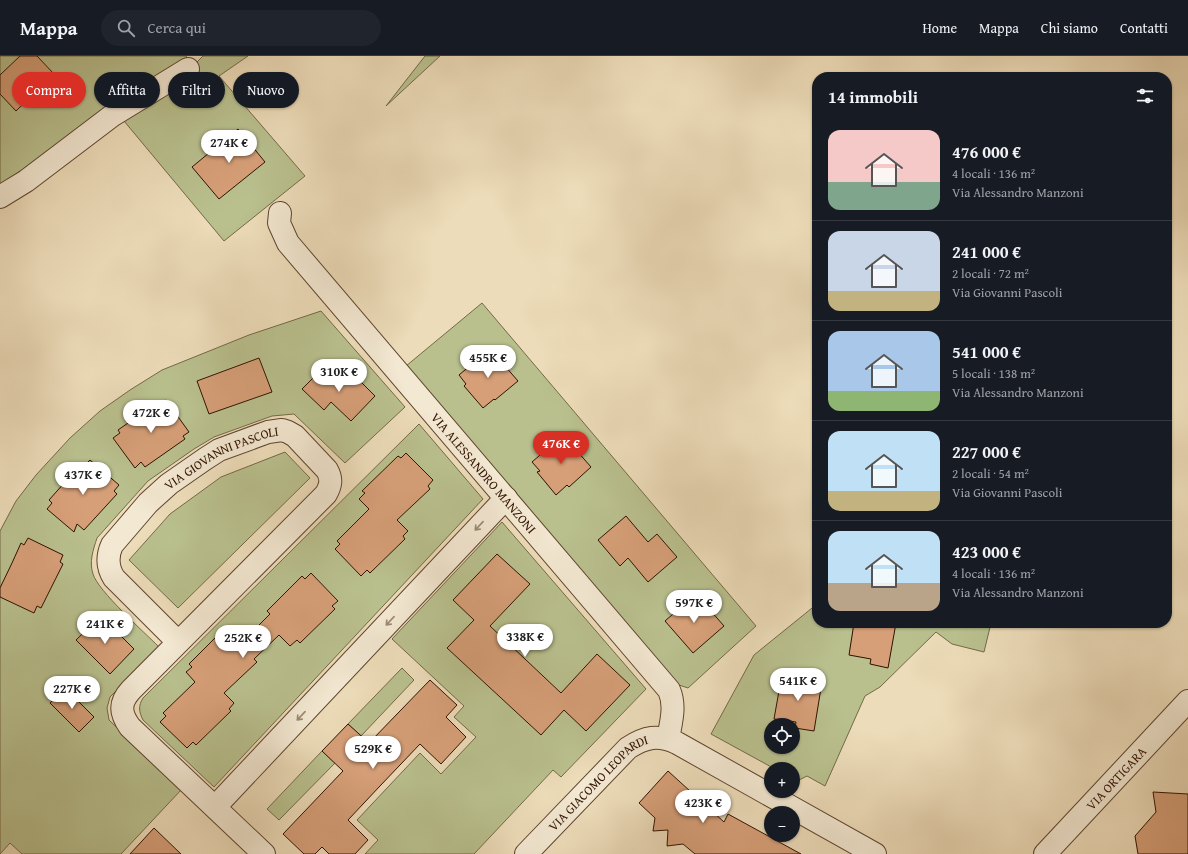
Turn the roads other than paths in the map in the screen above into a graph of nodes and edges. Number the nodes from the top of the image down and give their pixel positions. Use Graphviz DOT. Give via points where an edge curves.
graph roads {
  1 [pos="188,69"];
  2 [pos="0,197"];
  3 [pos="280,212"];
  4 [pos="506,498"];
  5 [pos="178,642"];
  6 [pos="1188,701"];
  7 [pos="663,738"];
  8 [pos="215,807"];
  9 [pos="264,854"];
  10 [pos="526,854"];
  11 [pos="875,854"];
  12 [pos="1045,854"];
  1 -- 2 [label="street" via="113,114 26,181"];
  3 -- 4 [label="street, VIA ALESSANDRO MANZONI" via="279,223 288,243"];
  4 -- 7 [label="street, VIA ALESSANDRO MANZONI" via="669,690 673,708"];
  4 -- 8 [label="street, one-way"];
  5 -- 5 [label="street, VIA GIOVANNI PASCOLI" via="326,494 330,487 327,470 295,436 288,432 268,432 232,444 205,459 158,493 112,545 108,564 114,578"];
  5 -- 8 [label="street, VIA GIOVANNI PASCOLI" via="125,696 122,703 124,719"];
  6 -- 12 [label="street, VIA ORTIGARA"];
  7 -- 10 [label="street, VIA GIACOMO LEOPARDI" via="636,743 628,748"];
  7 -- 11 [label="street"];
  8 -- 9 [label="street, VIA GIOVANNI PASCOLI"];
}
